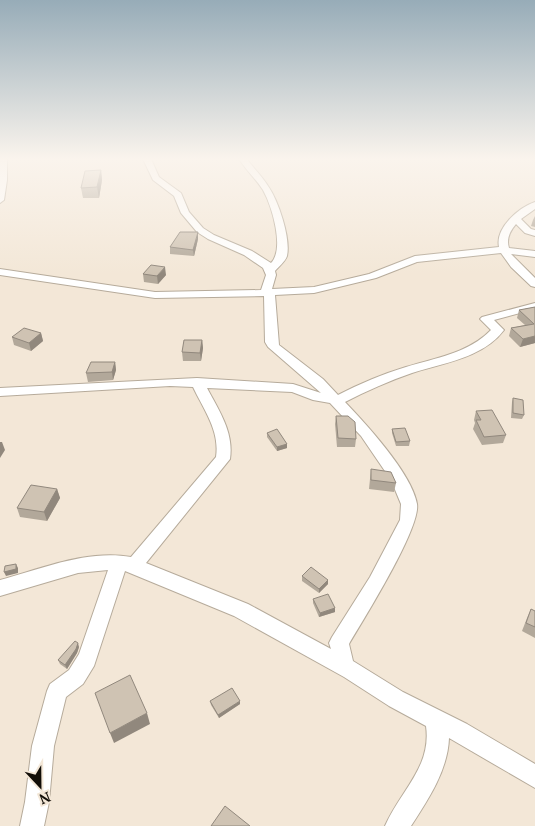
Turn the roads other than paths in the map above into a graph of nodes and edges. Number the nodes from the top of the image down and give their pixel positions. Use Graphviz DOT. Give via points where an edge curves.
graph roads {
  1 [pos="179,198"];
  2 [pos="270,198"];
  3 [pos="535,205"];
  4 [pos="516,218"];
  5 [pos="535,233"];
  6 [pos="504,250"];
  7 [pos="535,254"];
  8 [pos="270,270"];
  9 [pos="0,272"];
  10 [pos="535,284"];
  11 [pos="267,293"];
  12 [pos="535,306"];
  13 [pos="197,382"];
  14 [pos="0,392"];
  15 [pos="335,400"];
  16 [pos="127,565"];
  17 [pos="0,588"];
  18 [pos="339,644"];
  19 [pos="313,650"];
  20 [pos="346,667"];
  21 [pos="436,720"];
  22 [pos="535,777"];
  23 [pos="32,826"];
  24 [pos="397,826"];
  1 -- 8 [label="street" via="185,213 200,230 257,258"];
  2 -- 8 [label="street" via="282,241 282,255"];
  3 -- 4 [label="street"];
  4 -- 5 [label="street" via="528,231"];
  4 -- 6 [label="street" via="504,236"];
  6 -- 7 [label="street"];
  6 -- 10 [label="street"];
  6 -- 11 [label="street" via="415,259 372,276 331,287"];
  8 -- 11 [label="street"];
  9 -- 11 [label="street" via="155,295"];
  11 -- 15 [label="street" via="271,342"];
  12 -- 15 [label="street" via="486,319 498,330 467,350"];
  13 -- 14 [label="street"];
  13 -- 15 [label="street" via="293,388"];
  13 -- 16 [label="street" via="219,424 226,449 223,459"];
  15 -- 18 [label="street" via="387,461 398,478 410,510 376,582"];
  16 -- 17 [label="street" via="104,562 78,566"];
  16 -- 19 [label="street" via="240,610"];
  16 -- 23 [label="street" via="87,659 76,677 57,691 43,746"];
  18 -- 19 [label="street"];
  18 -- 20 [label="street"];
  19 -- 20 [label="street"];
  20 -- 21 [label="street"];
  21 -- 22 [label="street"];
  21 -- 24 [label="street" via="438,744 434,762"];
}
